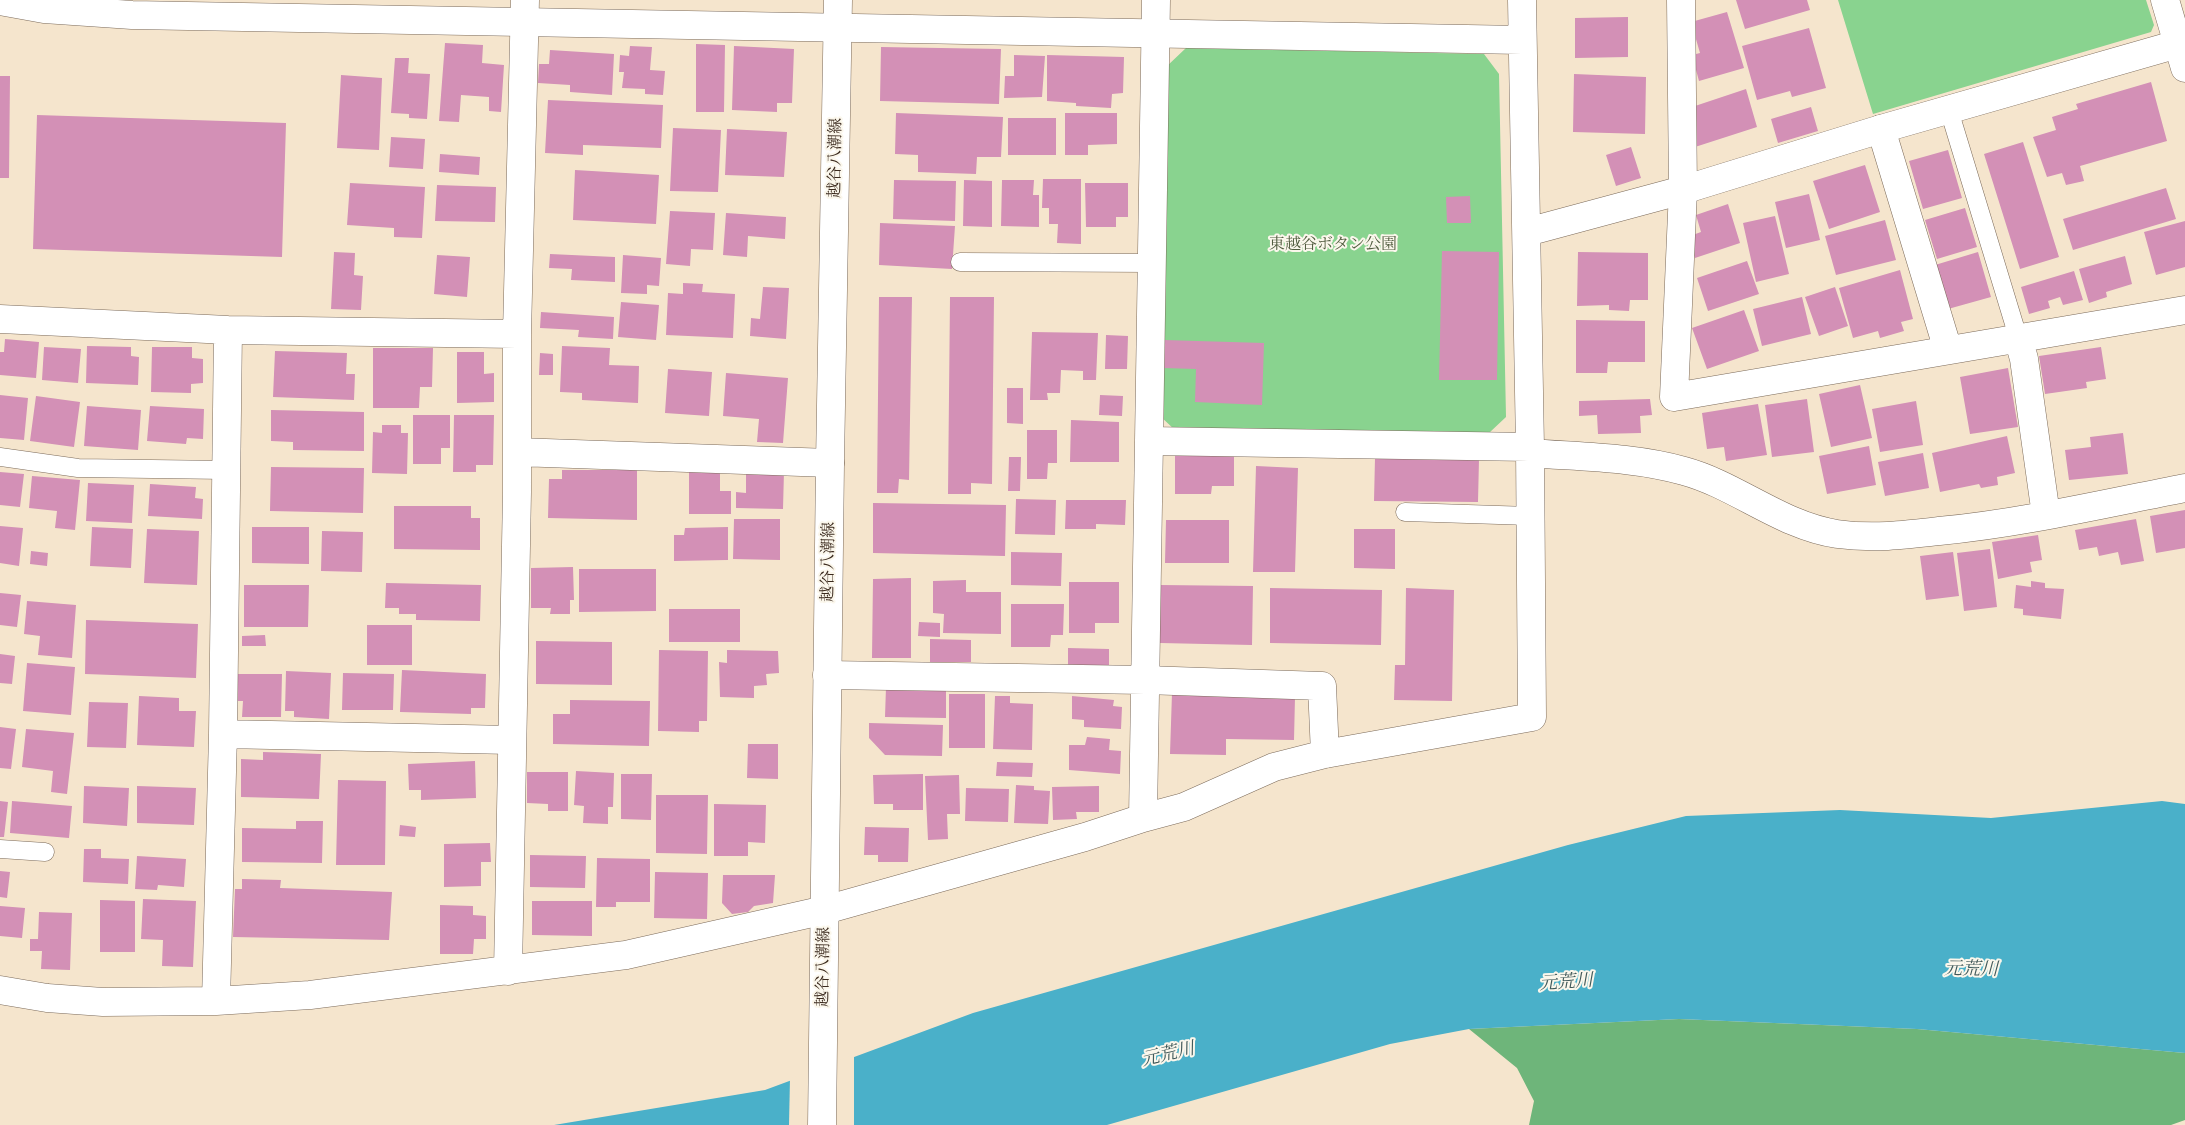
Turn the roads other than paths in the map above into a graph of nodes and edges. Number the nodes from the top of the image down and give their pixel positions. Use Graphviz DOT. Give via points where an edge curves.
graph roads {
  1 [pos="838,0"];
  2 [pos="1156,0"];
  3 [pos="1522,0"];
  4 [pos="1681,0"];
  5 [pos="2165,0"];
  6 [pos="0,2"];
  7 [pos="525,11"];
  8 [pos="838,27"];
  9 [pos="1156,32"];
  10 [pos="1522,40"];
  11 [pos="2183,51"];
  12 [pos="1948,110"];
  13 [pos="1881,129"];
  14 [pos="1683,190"];
  15 [pos="1527,232"];
  16 [pos="960,262"];
  17 [pos="1152,263"];
  18 [pos="2185,310"];
  19 [pos="0,319"];
  20 [pos="228,330"];
  21 [pos="517,334"];
  22 [pos="2018,337"];
  23 [pos="1948,350"];
  24 [pos="1149,441"];
  25 [pos="1530,450"];
  26 [pos="517,452"];
  27 [pos="0,457"];
  28 [pos="830,462"];
  29 [pos="226,470"];
  30 [pos="2185,488"];
  31 [pos="1405,512"];
  32 [pos="2046,515"];
  33 [pos="1530,516"];
  34 [pos="827,675"];
  35 [pos="1145,680"];
  36 [pos="223,734"];
  37 [pos="511,740"];
  38 [pos="1325,754"];
  39 [pos="1143,818"];
  40 [pos="0,849"];
  41 [pos="45,852"];
  42 [pos="825,910"];
  43 [pos="508,971"];
  44 [pos="0,990"];
  45 [pos="216,1002"];
  46 [pos="822,1125"];
  1 -- 8 [label="street, 越谷八潮線"];
  2 -- 9 [label="street"];
  3 -- 10 [label="street"];
  4 -- 14 [label="street"];
  5 -- 11 [label="street"];
  6 -- 7 [label="street" via="44,9 132,15"];
  7 -- 8 [label="street"];
  7 -- 21 [label="street"];
  8 -- 9 [label="street"];
  8 -- 28 [label="street, 越谷八潮線"];
  9 -- 10 [label="street"];
  9 -- 17 [label="street"];
  10 -- 15 [label="street"];
  11 -- 12 [label="street"];
  12 -- 13 [label="street"];
  12 -- 22 [label="lane"];
  13 -- 14 [label="street"];
  13 -- 23 [label="street"];
  14 -- 15 [label="street"];
  14 -- 23 [label="street" via="1674,397"];
  15 -- 25 [label="street"];
  16 -- 17 [label="lane"];
  17 -- 24 [label="street"];
  18 -- 22 [label="street"];
  19 -- 20 [label="street"];
  20 -- 21 [label="street"];
  20 -- 29 [label="street"];
  21 -- 26 [label="street"];
  22 -- 23 [label="street"];
  22 -- 32 [label="street" via="2024,359"];
  24 -- 25 [label="street"];
  24 -- 35 [label="street"];
  25 -- 32 [label="street" via="1684,470 1789,519 1836,534 1884,537 1990,526"];
  25 -- 33 [label="street"];
  26 -- 28 [label="street"];
  26 -- 37 [label="street"];
  27 -- 29 [label="lane" via="78,468"];
  28 -- 34 [label="street, 越谷八潮線"];
  29 -- 36 [label="street"];
  30 -- 32 [label="street"];
  31 -- 33 [label="lane"];
  33 -- 38 [label="street" via="1532,717"];
  34 -- 35 [label="street"];
  34 -- 42 [label="street, 越谷八潮線"];
  35 -- 38 [label="street" via="1322,686"];
  35 -- 39 [label="street"];
  36 -- 37 [label="street"];
  36 -- 45 [label="street"];
  37 -- 43 [label="street"];
  38 -- 39 [label="street" via="1274,767 1184,807"];
  39 -- 42 [label="street"];
  40 -- 41 [label="lane"];
  42 -- 43 [label="street" via="626,955"];
  42 -- 46 [label="street, 越谷八潮線"];
  43 -- 45 [label="street" via="310,995"];
  44 -- 45 [label="street" via="47,998 103,1002"];
}
